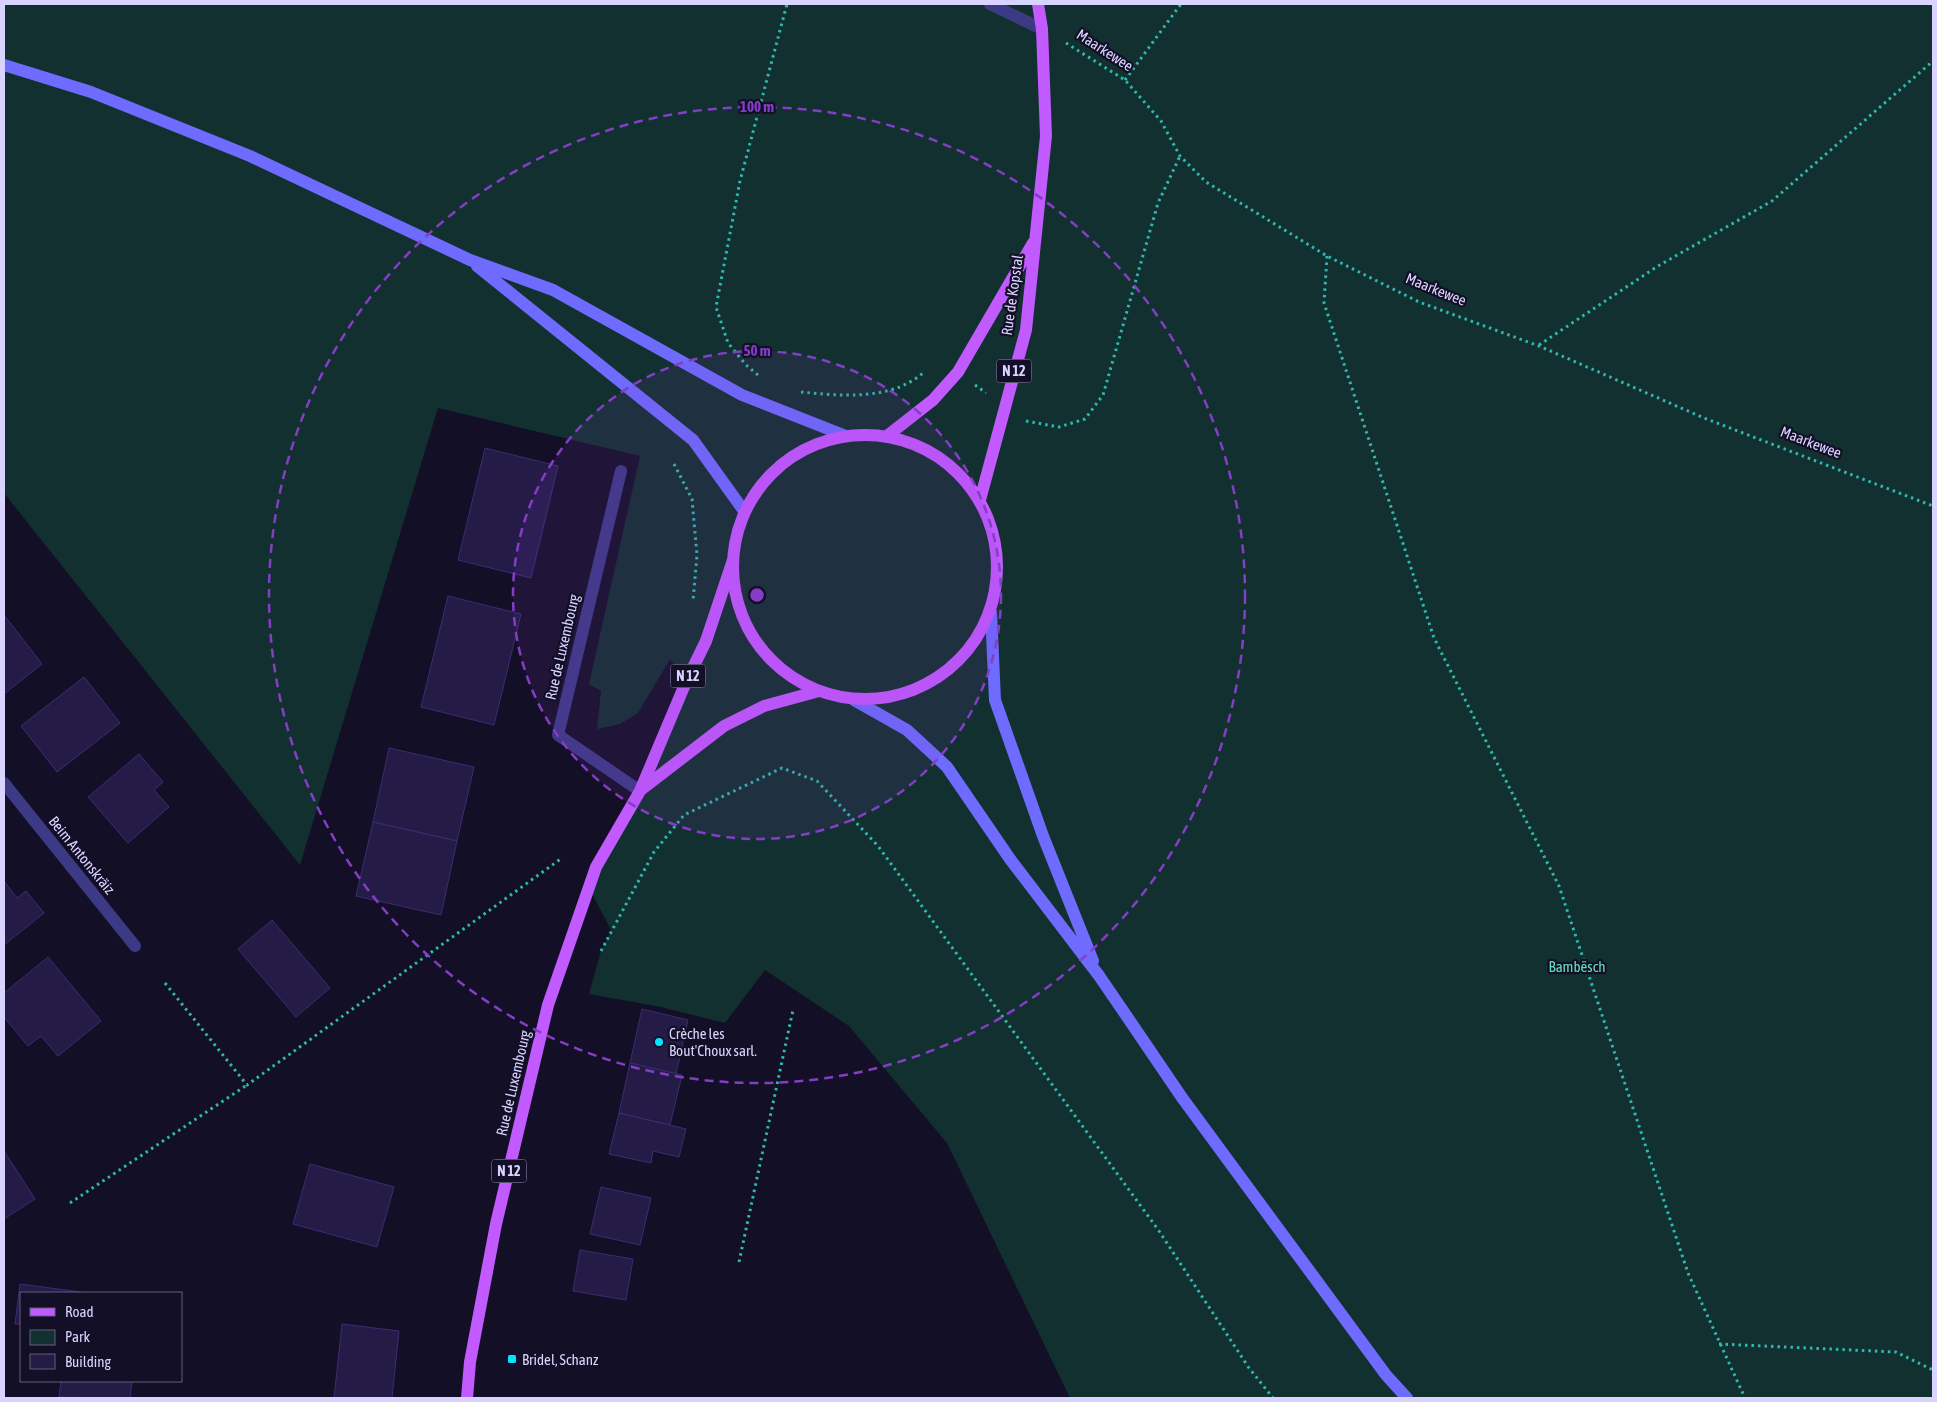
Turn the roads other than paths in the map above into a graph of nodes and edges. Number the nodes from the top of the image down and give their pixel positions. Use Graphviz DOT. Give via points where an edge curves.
graph roads {
  1 [pos="990,4"];
  2 [pos="1038,4"];
  3 [pos="1042,29"];
  4 [pos="4,65"];
  5 [pos="1035,239"];
  6 [pos="470,260"];
  7 [pos="846,436"];
  8 [pos="886,436"];
  9 [pos="621,471"];
  10 [pos="980,500"];
  11 [pos="744,512"];
  12 [pos="732,560"];
  13 [pos="991,612"];
  14 [pos="819,691"];
  15 [pos="854,700"];
  16 [pos="4,783"];
  17 [pos="640,791"];
  18 [pos="135,946"];
  19 [pos="1100,977"];
  20 [pos="467,1398"];
  21 [pos="1406,1398"];
  1 -- 3 [label="street"];
  2 -- 3 [label="main road, Rue de Kopstal / N 12"];
  3 -- 5 [label="main road, Rue de Kopstal / N 12" via="1046,136"];
  4 -- 6 [label="main road" via="91,92 250,156"];
  5 -- 8 [label="main road, Rue de Kopstal / N 12" via="958,372 933,400"];
  5 -- 10 [label="main road, Rue de Kopstal / N 12" via="1026,330"];
  6 -- 7 [label="main road" via="553,290 742,395"];
  6 -- 11 [label="main road" via="693,440"];
  7 -- 8 [label="main road"];
  7 -- 11 [label="main road" via="814,445 786,461 762,484"];
  8 -- 10 [label="main road" via="924,448 956,470"];
  9 -- 17 [label="street, Rue de Luxembourg" via="558,735"];
  10 -- 13 [label="main road" via="995,536 998,575"];
  11 -- 12 [label="main road"];
  12 -- 14 [label="main road" via="737,602 754,640 782,671"];
  12 -- 17 [label="main road, Rue de Luxembourg / N 12" via="706,641"];
  13 -- 15 [label="main road" via="975,643 951,669 922,688 889,698"];
  13 -- 19 [label="main road" via="995,700 1043,836"];
  14 -- 15 [label="main road"];
  14 -- 17 [label="main road, Rue de Luxembourg / N 12" via="764,706 724,726"];
  15 -- 19 [label="main road" via="907,730 947,767 1010,859"];
  16 -- 18 [label="street, Beim Antonskräiz"];
  17 -- 20 [label="main road, Rue de Luxembourg / N 12" via="596,867 548,1005 496,1224 470,1362"];
  19 -- 21 [label="main road" via="1183,1099"];
}
